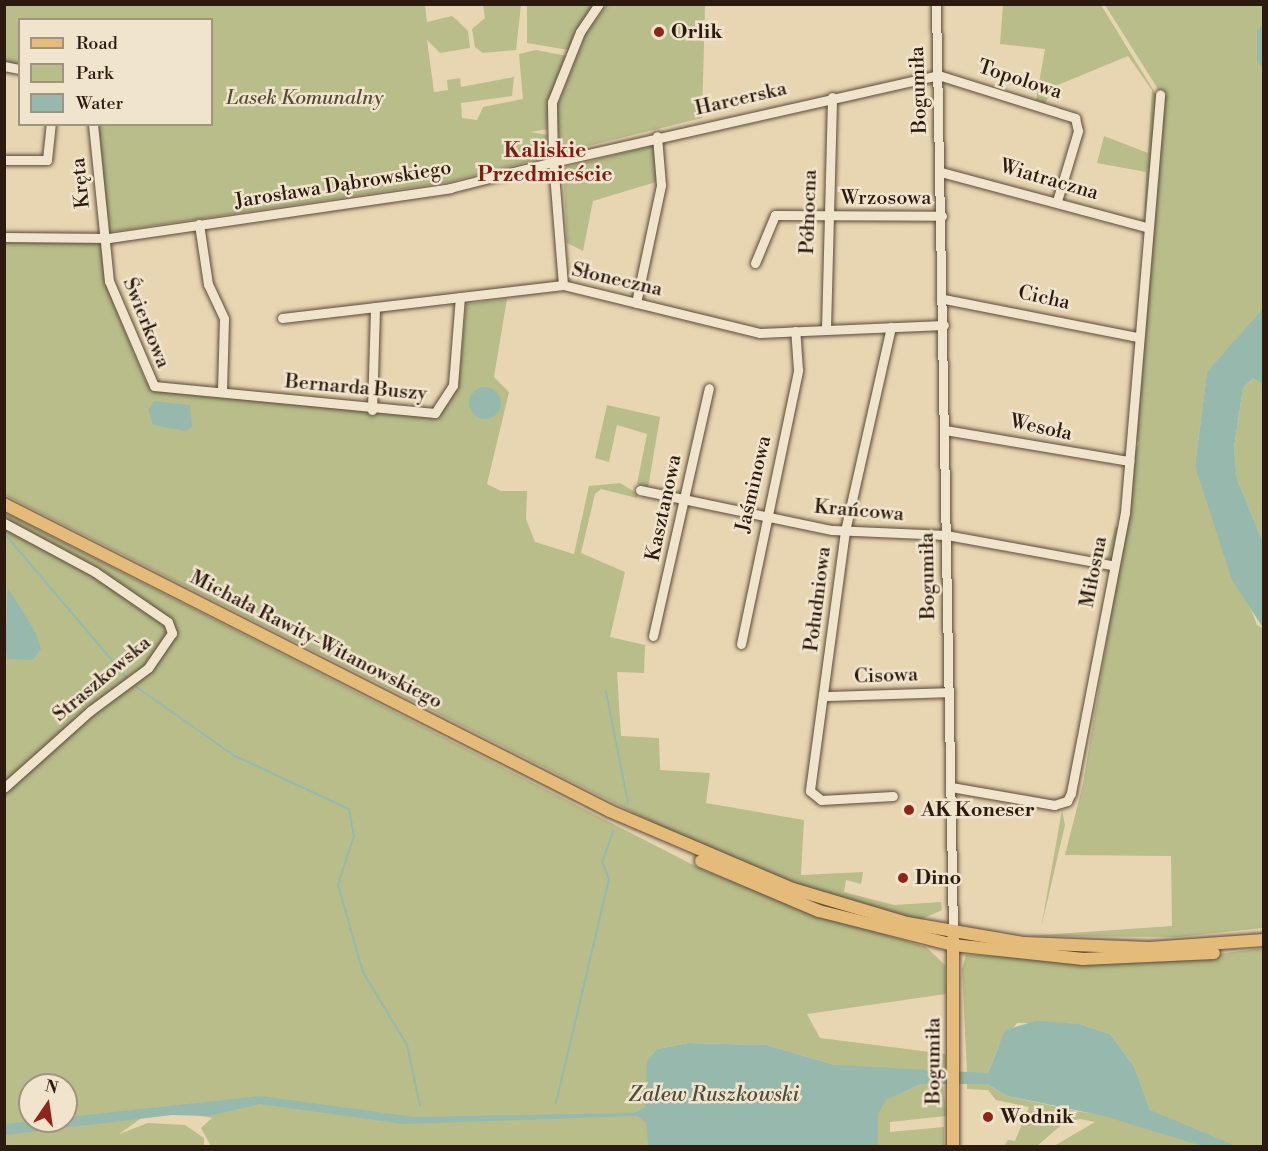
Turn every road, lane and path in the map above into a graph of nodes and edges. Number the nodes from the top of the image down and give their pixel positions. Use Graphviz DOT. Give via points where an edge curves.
graph roads {
  1 [pos="599,4"];
  2 [pos="936,4"];
  3 [pos="938,75"];
  4 [pos="1160,94"];
  5 [pos="832,97"];
  6 [pos="51,126"];
  7 [pos="93,126"];
  8 [pos="657,136"];
  9 [pos="4,160"];
  10 [pos="553,162"];
  11 [pos="941,172"];
  12 [pos="1057,201"];
  13 [pos="826,215"];
  14 [pos="942,216"];
  15 [pos="199,224"];
  16 [pos="1146,227"];
  17 [pos="4,237"];
  18 [pos="105,238"];
  19 [pos="755,262"];
  20 [pos="563,285"];
  21 [pos="460,297"];
  22 [pos="944,299"];
  23 [pos="636,303"];
  24 [pos="375,307"];
  25 [pos="282,318"];
  26 [pos="944,325"];
  27 [pos="891,327"];
  28 [pos="826,329"];
  29 [pos="795,331"];
  30 [pos="1137,337"];
  31 [pos="152,384"];
  32 [pos="709,388"];
  33 [pos="222,392"];
  34 [pos="372,410"];
  35 [pos="945,430"];
  36 [pos="1129,461"];
  37 [pos="640,490"];
  38 [pos="684,499"];
  39 [pos="4,504"];
  40 [pos="765,516"];
  41 [pos="4,523"];
  42 [pos="844,531"];
  43 [pos="946,535"];
  44 [pos="1112,565"];
  45 [pos="653,636"];
  46 [pos="741,644"];
  47 [pos="949,692"];
  48 [pos="825,696"];
  49 [pos="951,787"];
  50 [pos="4,788"];
  51 [pos="893,796"];
  52 [pos="953,938"];
  53 [pos="1263,942"];
  54 [pos="953,1146"];
  1 -- 10 [label="street" via="580,32 552,102"];
  2 -- 3 [label="street, Bogumiła"];
  3 -- 5 [label="street, Harcerska"];
  3 -- 11 [label="street, Bogumiła"];
  3 -- 12 [label="street, Topolowa" via="1075,118 1078,130"];
  4 -- 16 [label="street, Miłosna"];
  5 -- 8 [label="street, Harcerska"];
  5 -- 13 [label="street, Północna"];
  6 -- 9 [label="street, Kręta" via="46,160"];
  7 -- 18 [label="street, Kręta"];
  8 -- 10 [label="street, Harcerska"];
  8 -- 23 [label="street" via="661,185"];
  10 -- 15 [label="street, Jarosława Dąbrowskiego" via="450,188"];
  10 -- 20 [label="street"];
  11 -- 12 [label="street, Wiatraczna"];
  11 -- 14 [label="street, Bogumiła"];
  12 -- 16 [label="street, Wiatraczna"];
  13 -- 14 [label="street, Wrzosowa"];
  13 -- 19 [label="street, Wrzosowa" via="771,216"];
  13 -- 28 [label="street, Północna"];
  14 -- 22 [label="street, Bogumiła"];
  15 -- 18 [label="street, Jarosława Dąbrowskiego"];
  15 -- 33 [label="street" via="208,284 224,319"];
  16 -- 30 [label="street, Miłosna"];
  17 -- 18 [label="street, Jarosława Dąbrowskiego"];
  18 -- 31 [label="street, Świerkowa" via="115,299"];
  20 -- 21 [label="street, Słoneczna"];
  20 -- 23 [label="street, Słoneczna"];
  21 -- 24 [label="street, Słoneczna"];
  21 -- 34 [label="street, Bernarda Buszy" via="455,377 444,406 425,415"];
  22 -- 26 [label="street, Bogumiła"];
  22 -- 30 [label="street, Cicha"];
  23 -- 29 [label="street, Słoneczna" via="760,333"];
  24 -- 25 [label="street, Słoneczna"];
  24 -- 34 [label="street"];
  26 -- 27 [label="street, Słoneczna"];
  26 -- 35 [label="street, Bogumiła"];
  27 -- 28 [label="street, Słoneczna"];
  27 -- 42 [label="street, Południowa"];
  28 -- 29 [label="street, Słoneczna"];
  29 -- 40 [label="street, Jaśminowa" via="798,370"];
  30 -- 36 [label="street, Miłosna"];
  31 -- 33 [label="street, Bernarda Buszy"];
  32 -- 38 [label="street, Kasztanowa"];
  33 -- 34 [label="street, Bernarda Buszy"];
  35 -- 36 [label="street, Wesoła"];
  35 -- 43 [label="street, Bogumiła"];
  36 -- 44 [label="street, Miłosna" via="1125,513"];
  37 -- 38 [label="street, Krańcowa"];
  38 -- 40 [label="street, Krańcowa"];
  38 -- 45 [label="street, Kasztanowa"];
  39 -- 52 [label="main road, Michała Rawity-Witanowskiego" via="692,856 790,900 874,928"];
  40 -- 42 [label="street, Krańcowa"];
  40 -- 46 [label="street, Jaśminowa"];
  41 -- 50 [label="street, Straszkowska" via="168,622 172,636 148,668 90,711"];
  42 -- 43 [label="street, Krańcowa"];
  42 -- 48 [label="street, Południowa"];
  43 -- 44 [label="street, Krańcowa"];
  43 -- 47 [label="street, Bogumiła"];
  44 -- 49 [label="street, Miłosna" via="1067,801 1054,805"];
  47 -- 48 [label="street, Cisowa"];
  47 -- 49 [label="street, Bogumiła"];
  48 -- 51 [label="street, Południowa" via="810,794 821,800"];
  49 -- 52 [label="street, Bogumiła"];
  52 -- 53 [label="main road, Michała Rawity-Witanowskiego" via="1149,948"];
  52 -- 53 [label="main road, Michała Rawity-Witanowskiego" via="1057,958 1172,957"];
  52 -- 54 [label="main road, Bogumiła"];
}
